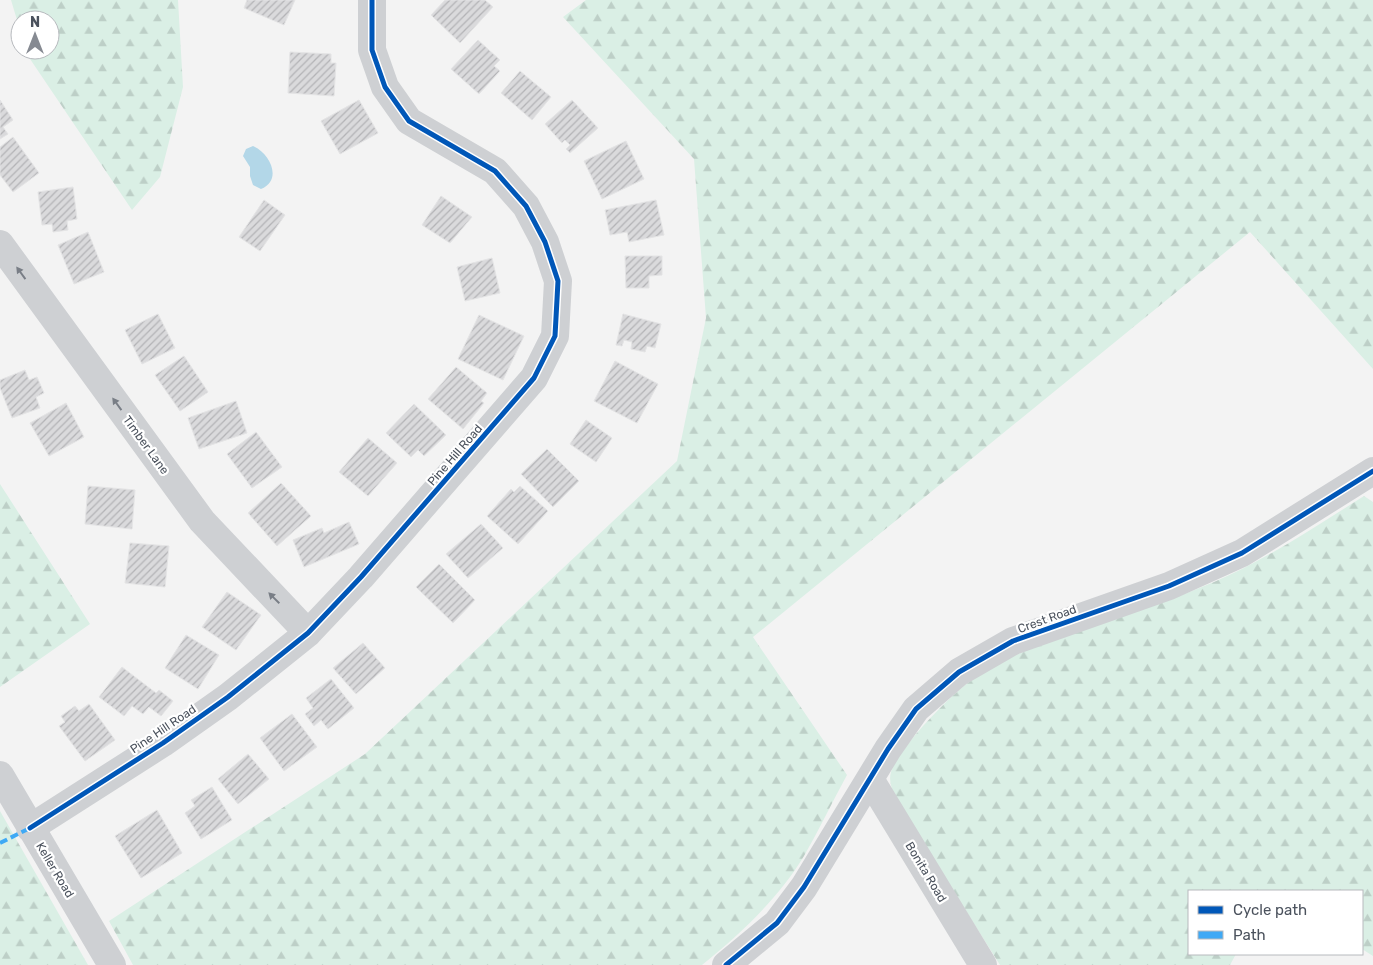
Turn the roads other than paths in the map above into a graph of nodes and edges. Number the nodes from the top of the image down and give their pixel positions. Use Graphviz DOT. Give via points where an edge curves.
graph roads {
  1 [pos="372,0"];
  2 [pos="0,244"];
  3 [pos="1373,471"];
  4 [pos="308,633"];
  5 [pos="0,774"];
  6 [pos="870,779"];
  7 [pos="30,828"];
  8 [pos="112,965"];
  9 [pos="726,965"];
  10 [pos="983,965"];
  1 -- 4 [label="street, Pine Hill Road" via="372,50 385,87 409,120 495,171 526,206 545,242 558,282 554,336 534,378 362,576"];
  4 -- 2 [label="street, Timber Lane, one-way" via="202,521"];
  3 -- 6 [label="street, Crest Road" via="1242,553 1170,586 1014,641 960,672 916,709"];
  4 -- 7 [label="street, Pine Hill Road" via="228,697 163,743"];
  5 -- 7 [label="street, Keller Road"];
  6 -- 9 [label="street, Crest Road" via="804,887 777,923"];
  6 -- 10 [label="street, Bonita Road"];
  7 -- 8 [label="street, Keller Road"];
}
